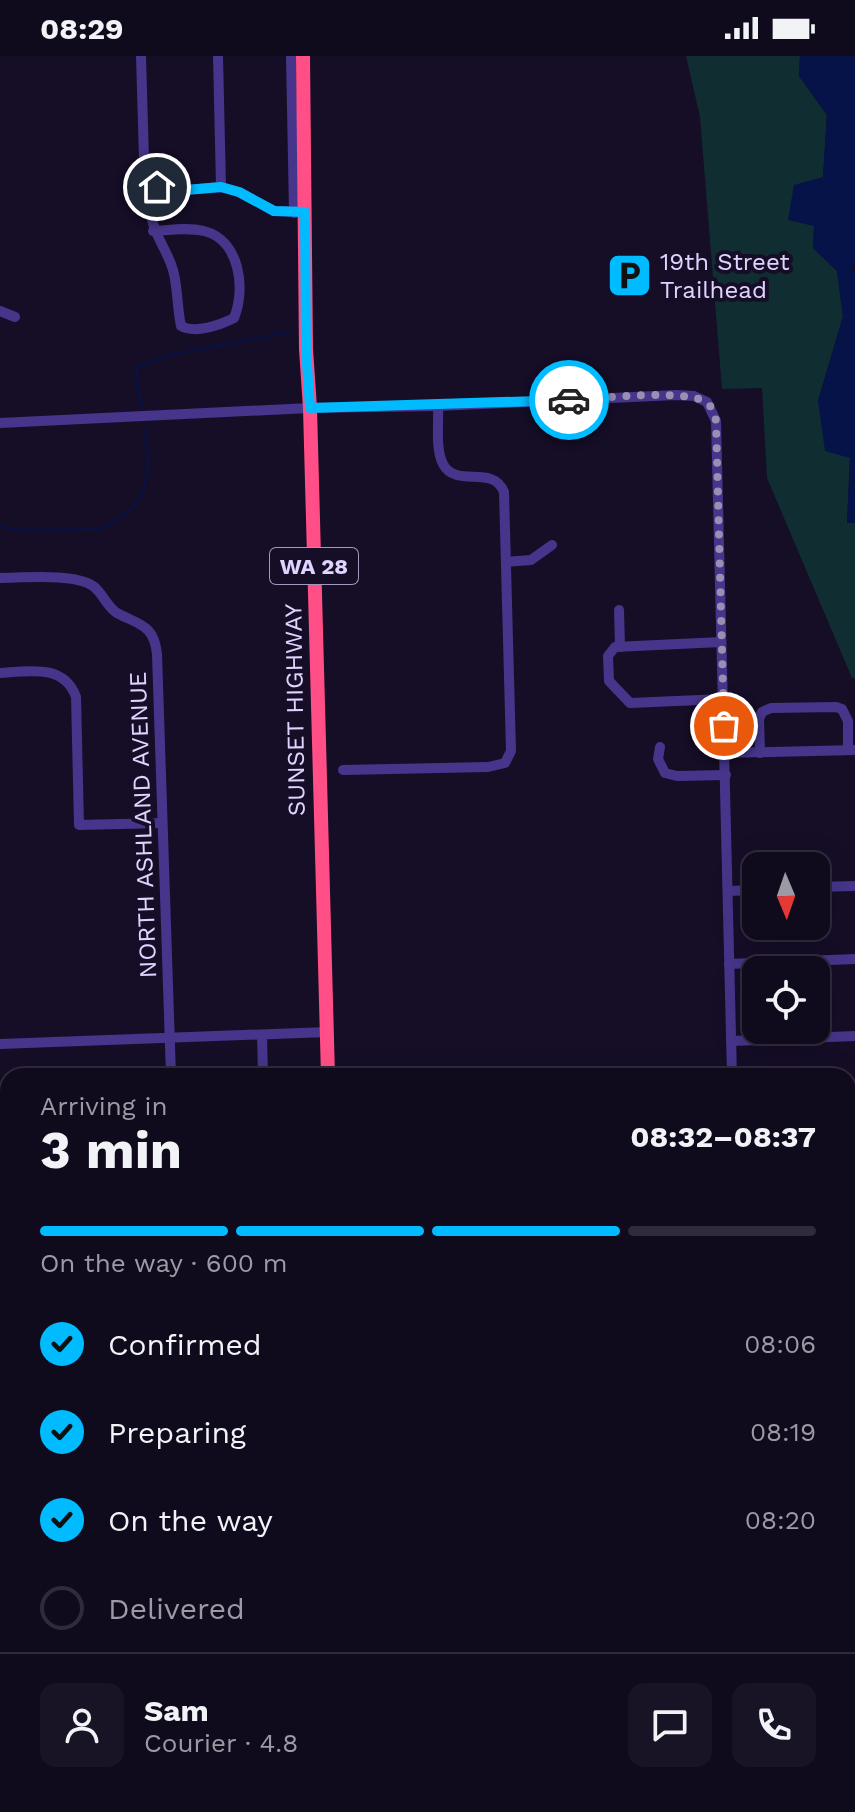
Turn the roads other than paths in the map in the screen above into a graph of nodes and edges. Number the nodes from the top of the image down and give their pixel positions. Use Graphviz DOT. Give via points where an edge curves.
graph roads {
  1 [pos="141,56"];
  2 [pos="218,56"];
  3 [pos="291,56"];
  4 [pos="303,56"];
  5 [pos="157,187"];
  6 [pos="221,187"];
  7 [pos="300,213"];
  8 [pos="153,231"];
  9 [pos="0,311"];
  10 [pos="15,317"];
  11 [pos="438,406"];
  12 [pos="310,408"];
  13 [pos="0,423"];
  14 [pos="552,545"];
  15 [pos="506,562"];
  16 [pos="0,578"];
  17 [pos="619,610"];
  18 [pos="721,642"];
  19 [pos="620,647"];
  20 [pos="0,673"];
  21 [pos="723,699"];
  22 [pos="660,747"];
  23 [pos="852,750"];
  24 [pos="725,753"];
  25 [pos="760,753"];
  26 [pos="343,770"];
  27 [pos="726,775"];
  28 [pos="162,823"];
  29 [pos="855,886"];
  30 [pos="830,887"];
  31 [pos="742,890"];
  32 [pos="728,891"];
  33 [pos="855,959"];
  34 [pos="729,964"];
  35 [pos="327,1032"];
  36 [pos="262,1035"];
  37 [pos="855,1036"];
  38 [pos="170,1038"];
  39 [pos="731,1041"];
  40 [pos="0,1044"];
  41 [pos="171,1068"];
  42 [pos="263,1068"];
  43 [pos="328,1068"];
  44 [pos="732,1068"];
  1 -- 5 [label="street" via="144,159 147,175"];
  2 -- 6 [label="street"];
  3 -- 7 [label="street, SUNSET HIGHWAY"];
  4 -- 7 [label="highway, SUNSET HIGHWAY / WA 28"];
  5 -- 6 [label="street"];
  5 -- 8 [label="street"];
  6 -- 7 [label="street" via="274,211"];
  7 -- 12 [label="highway, SUNSET HIGHWAY / WA 28"];
  8 -- 8 [label="street" via="173,270 181,326 197,330 234,318 240,280 225,243 207,231"];
  9 -- 10 [label="street"];
  11 -- 12 [label="street"];
  11 -- 15 [label="street" via="445,467 457,475 494,479 503,488"];
  11 -- 18 [label="street" via="676,395 707,402 716,421"];
  12 -- 13 [label="street"];
  12 -- 35 [label="highway, SUNSET HIGHWAY / WA 28"];
  14 -- 15 [label="street" via="531,560"];
  15 -- 26 [label="street" via="512,737 508,759 495,766"];
  16 -- 28 [label="street, NORTH ASHLAND AVENUE" via="83,581 96,588 113,611 148,628 156,644"];
  17 -- 19 [label="street"];
  18 -- 19 [label="street"];
  18 -- 21 [label="street"];
  19 -- 21 [label="street" via="608,656 609,681 630,703"];
  20 -- 28 [label="street" via="59,674 70,683 76,697 79,825"];
  21 -- 24 [label="street"];
  22 -- 27 [label="street" via="658,759 665,773"];
  23 -- 25 [label="street"];
  23 -- 25 [label="street" via="842,709 771,708 759,719"];
  24 -- 25 [label="street"];
  24 -- 27 [label="street"];
  27 -- 32 [label="street"];
  28 -- 38 [label="street, NORTH ASHLAND AVENUE"];
  29 -- 30 [label="street"];
  31 -- 32 [label="street"];
  32 -- 34 [label="street"];
  33 -- 34 [label="street"];
  34 -- 39 [label="street"];
  35 -- 36 [label="street"];
  35 -- 43 [label="highway, SUNSET HIGHWAY / WA 28"];
  36 -- 38 [label="street"];
  36 -- 42 [label="street"];
  37 -- 39 [label="street"];
  38 -- 40 [label="street"];
  38 -- 41 [label="street, NORTH ASHLAND AVENUE"];
  39 -- 44 [label="street"];
}
